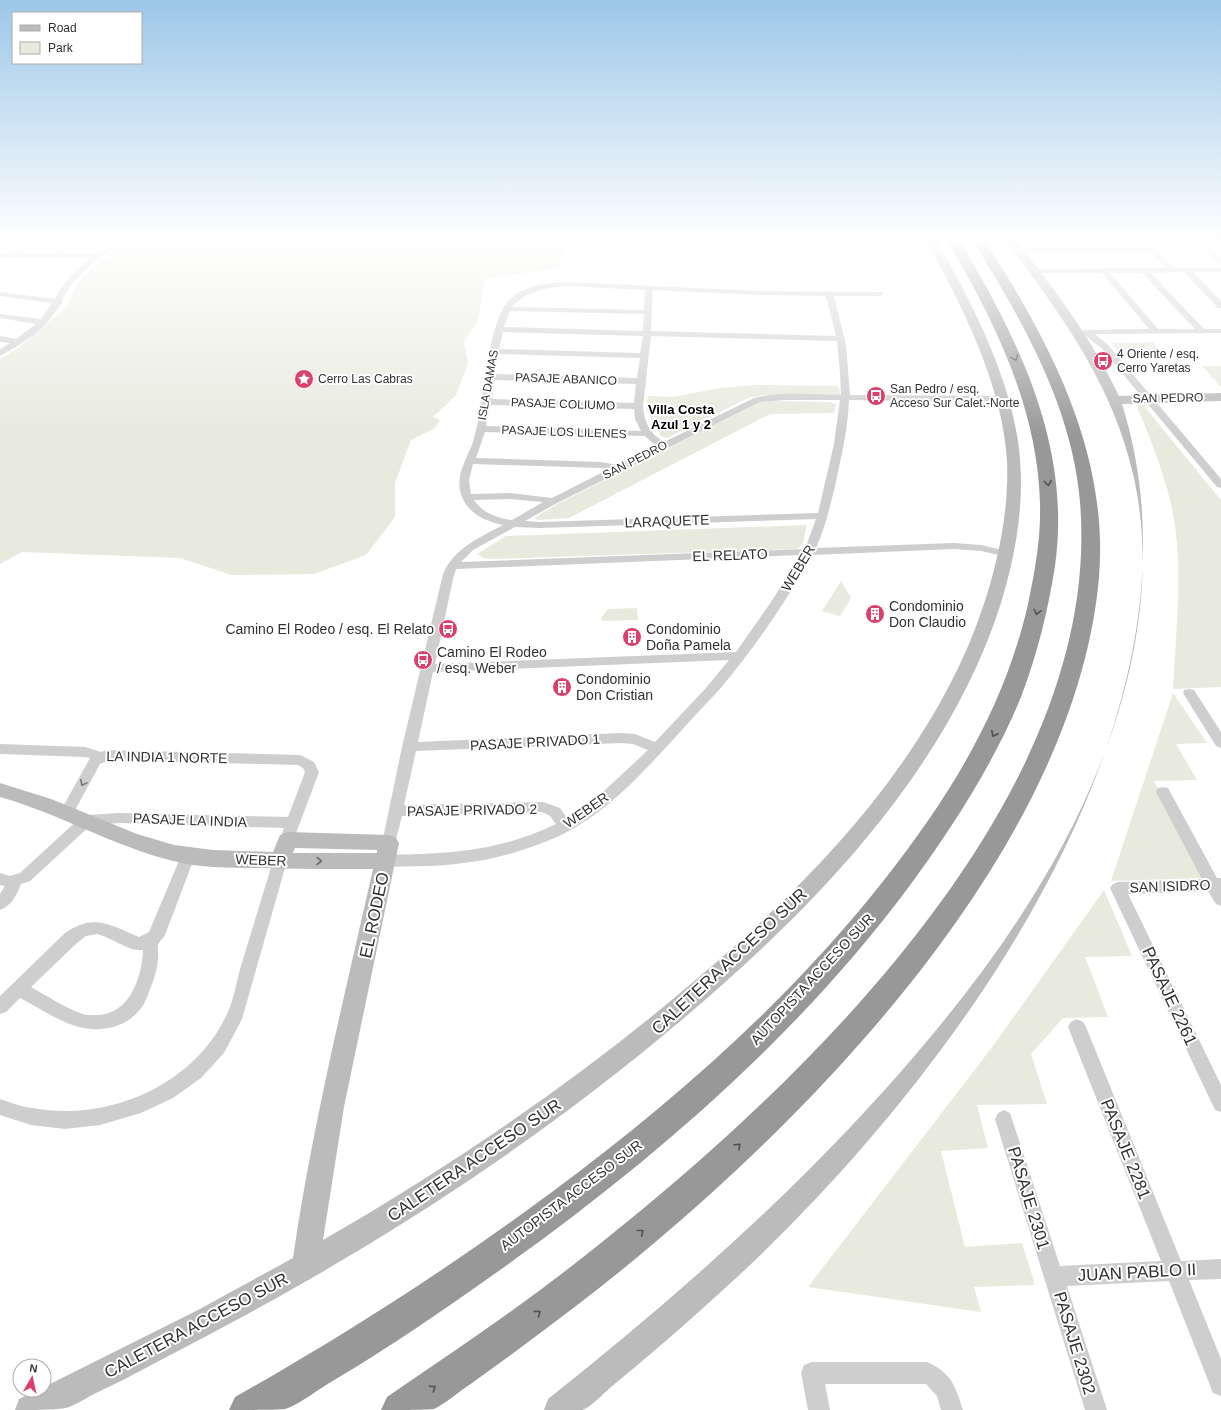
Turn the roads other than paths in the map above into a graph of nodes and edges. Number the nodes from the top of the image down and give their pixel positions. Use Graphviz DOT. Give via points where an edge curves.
graph roads {
  1 [pos="57,304"];
  2 [pos="511,304"];
  3 [pos="648,304"];
  4 [pos="833,304"];
  5 [pos="966,304"];
  6 [pos="990,304"];
  7 [pos="1019,304"];
  8 [pos="1061,304"];
  9 [pos="1132,304"];
  10 [pos="1176,304"];
  11 [pos="507,309"];
  12 [pos="648,312"];
  13 [pos="0,316"];
  14 [pos="43,322"];
  15 [pos="499,329"];
  16 [pos="1202,331"];
  17 [pos="1221,331"];
  18 [pos="1083,332"];
  19 [pos="1156,332"];
  20 [pos="647,334"];
  21 [pos="0,339"];
  22 [pos="840,339"];
  23 [pos="18,342"];
  24 [pos="494,351"];
  25 [pos="0,353"];
  26 [pos="645,356"];
  27 [pos="491,377"];
  28 [pos="642,381"];
  29 [pos="1221,397"];
  30 [pos="846,398"];
  31 [pos="1002,399"];
  32 [pos="1148,399"];
  33 [pos="1116,400"];
  34 [pos="487,402"];
  35 [pos="638,406"];
  36 [pos="481,429"];
  37 [pos="647,433"];
  38 [pos="663,446"];
  39 [pos="470,461"];
  40 [pos="619,468"];
  41 [pos="1221,485"];
  42 [pos="467,497"];
  43 [pos="553,501"];
  44 [pos="822,516"];
  45 [pos="513,523"];
  46 [pos="809,552"];
  47 [pos="1007,554"];
  48 [pos="452,566"];
  49 [pos="739,656"];
  50 [pos="707,657"];
  51 [pos="426,668"];
  52 [pos="723,676"];
  53 [pos="1189,693"];
  54 [pos="1221,743"];
  55 [pos="409,747"];
  56 [pos="0,749"];
  57 [pos="658,749"];
  58 [pos="101,757"];
  59 [pos="0,790"];
  60 [pos="1164,792"];
  61 [pos="67,812"];
  62 [pos="396,812"];
  63 [pos="87,820"];
  64 [pos="565,826"];
  65 [pos="290,831"];
  66 [pos="387,852"];
  67 [pos="188,856"];
  68 [pos="280,861"];
  69 [pos="7,880"];
  70 [pos="1217,884"];
  71 [pos="1118,888"];
  72 [pos="1221,900"];
  73 [pos="0,904"];
  74 [pos="150,941"];
  75 [pos="19,989"];
  76 [pos="0,1007"];
  77 [pos="1077,1027"];
  78 [pos="1221,1104"];
  79 [pos="0,1107"];
  80 [pos="1004,1119"];
  81 [pos="306,1266"];
  82 [pos="1221,1268"];
  83 [pos="1175,1271"];
  84 [pos="1054,1276"];
  85 [pos="1221,1385"];
  86 [pos="30,1410"];
  87 [pos="248,1410"];
  88 [pos="400,1410"];
  89 [pos="559,1410"];
  90 [pos="819,1410"];
  91 [pos="952,1410"];
  92 [pos="1096,1410"];
  1 -- 14 [label="street"];
  2 -- 11 [label="street, ISLA DAMAS"];
  3 -- 12 [label="street"];
  4 -- 22 [label="street, WEBER"];
  5 -- 31 [label="main road, CALETERA ACCESO SUR" via="975,321"];
  6 -- 87 [label="highway, AUTOPISTA ACCESO SUR, one-way" via="1022,376 1038,428 1049,496 1048,544 1031,636 1011,695 981,759 937,828 866,922 792,1004 748,1048 642,1141 585,1187 436,1295"];
  88 -- 7 [label="highway, one-way" via="504,1338 600,1265 726,1159 835,1050 880,999 947,915 999,834 1036,763 1063,698 1079,642 1091,537 1086,488 1076,436 1048,360"];
  8 -- 18 [label="main road"];
  9 -- 19 [label="street"];
  10 -- 16 [label="street"];
  11 -- 12 [label="street"];
  11 -- 15 [label="street, ISLA DAMAS"];
  12 -- 20 [label="street"];
  13 -- 14 [label="street"];
  14 -- 23 [label="street"];
  15 -- 20 [label="street"];
  15 -- 24 [label="street, ISLA DAMAS"];
  16 -- 17 [label="street"];
  16 -- 19 [label="street"];
  18 -- 19 [label="street"];
  18 -- 32 [label="street" via="1105,347"];
  18 -- 33 [label="main road"];
  20 -- 22 [label="street"];
  20 -- 26 [label="street"];
  21 -- 23 [label="street"];
  22 -- 30 [label="street, WEBER"];
  23 -- 25 [label="street"];
  24 -- 26 [label="street"];
  24 -- 27 [label="street, ISLA DAMAS"];
  26 -- 28 [label="street"];
  27 -- 28 [label="street, PASAJE ABANICO"];
  27 -- 34 [label="street, ISLA DAMAS"];
  28 -- 35 [label="street"];
  29 -- 32 [label="main road, SAN PEDRO"];
  30 -- 31 [label="street, SAN PEDRO"];
  30 -- 38 [label="street, SAN PEDRO" via="757,400"];
  30 -- 44 [label="street, WEBER" via="841,435"];
  31 -- 47 [label="main road, CALETERA ACCESO SUR" via="1008,417 1014,472 1013,509"];
  32 -- 33 [label="main road, SAN PEDRO"];
  32 -- 41 [label="street"];
  33 -- 89 [label="main road" via="1135,456 1147,516 1150,569 1146,628 1133,695 1123,728 1096,798 1064,865 1030,923 980,992 933,1053 852,1145 799,1200 708,1286"];
  34 -- 35 [label="street, PASAJE COLIUMO"];
  34 -- 36 [label="street, ISLA DAMAS"];
  35 -- 37 [label="street" via="639,416"];
  36 -- 37 [label="street, PASAJE LOS LILENES"];
  36 -- 39 [label="street, ISLA DAMAS"];
  37 -- 38 [label="street"];
  38 -- 40 [label="street, SAN PEDRO"];
  39 -- 40 [label="street" via="601,465"];
  39 -- 42 [label="street, ISLA DAMAS" via="464,479"];
  40 -- 43 [label="street, SAN PEDRO"];
  42 -- 43 [label="street" via="533,498"];
  42 -- 45 [label="street" via="481,514"];
  43 -- 45 [label="street, SAN PEDRO"];
  44 -- 45 [label="street, LARAQUETE" via="540,525"];
  44 -- 46 [label="street, WEBER"];
  45 -- 48 [label="street, SAN PEDRO" via="469,548"];
  46 -- 47 [label="street, EL RELATO" via="960,546"];
  46 -- 48 [label="street, EL RELATO"];
  46 -- 49 [label="street, WEBER"];
  47 -- 81 [label="main road, CALETERA ACCESO SUR" via="981,634 961,681 936,725 884,801 802,895 754,943 676,1012 575,1092 457,1174"];
  48 -- 51 [label="street, EL RODEO"];
  49 -- 50 [label="street"];
  49 -- 52 [label="street, WEBER"];
  50 -- 51 [label="street"];
  50 -- 52 [label="street" via="716,664"];
  51 -- 55 [label="street, EL RODEO"];
  52 -- 57 [label="street, WEBER"];
  53 -- 54 [label="street"];
  55 -- 57 [label="street, PASAJE PRIVADO 1" via="621,738 640,741"];
  55 -- 62 [label="street, EL RODEO"];
  56 -- 58 [label="street, LA INDIA 1 NORTE" via="85,752"];
  57 -- 64 [label="street, WEBER" via="624,782"];
  58 -- 61 [label="street, one-way" via="95,761"];
  58 -- 65 [label="street, LA INDIA 1 NORTE" via="111,755 305,762 311,768 311,776"];
  59 -- 61 [label="main road, WEBER"];
  60 -- 70 [label="street"];
  61 -- 63 [label="main road, WEBER"];
  62 -- 64 [label="street, PASAJE PRIVADO 2" via="543,807 555,812"];
  62 -- 66 [label="street, EL RODEO"];
  63 -- 65 [label="street, PASAJE LA INDIA" via="120,818"];
  63 -- 67 [label="main road, WEBER" via="137,842"];
  63 -- 69 [label="street" via="29,873"];
  64 -- 66 [label="street, WEBER" via="510,848 474,856"];
  65 -- 66 [label="main road, WEBER"];
  65 -- 68 [label="main road"];
  68 -- 66 [label="main road, WEBER, one-way"];
  66 -- 81 [label="main road, EL RODEO" via="315,1199"];
  67 -- 68 [label="main road, WEBER"];
  67 -- 74 [label="street" via="157,935"];
  68 -- 79 [label="street" via="234,1019 222,1043 200,1067 154,1099 118,1113 99,1117 40,1118"];
  69 -- 73 [label="street" via="10,893"];
  70 -- 71 [label="street, SAN ISIDRO"];
  70 -- 72 [label="street"];
  71 -- 78 [label="street, PASAJE 2261"];
  74 -- 75 [label="street" via="138,944 102,927 88,928 76,934"];
  74 -- 75 [label="street" via="150,964 140,995 133,1006 113,1019 95,1024 81,1021"];
  75 -- 76 [label="street"];
  77 -- 83 [label="street, PASAJE 2281"];
  80 -- 84 [label="street, PASAJE 2301"];
  81 -- 86 [label="main road, CALETERA ACCESO SUR" via="170,1341"];
  82 -- 83 [label="street, JUAN PABLO II"];
  83 -- 84 [label="street, JUAN PABLO II"];
  83 -- 85 [label="street, PASAJE 2281"];
  84 -- 92 [label="street, PASAJE 2302"];
  90 -- 91 [label="street" via="812,1373 927,1373 944,1385"];
}
